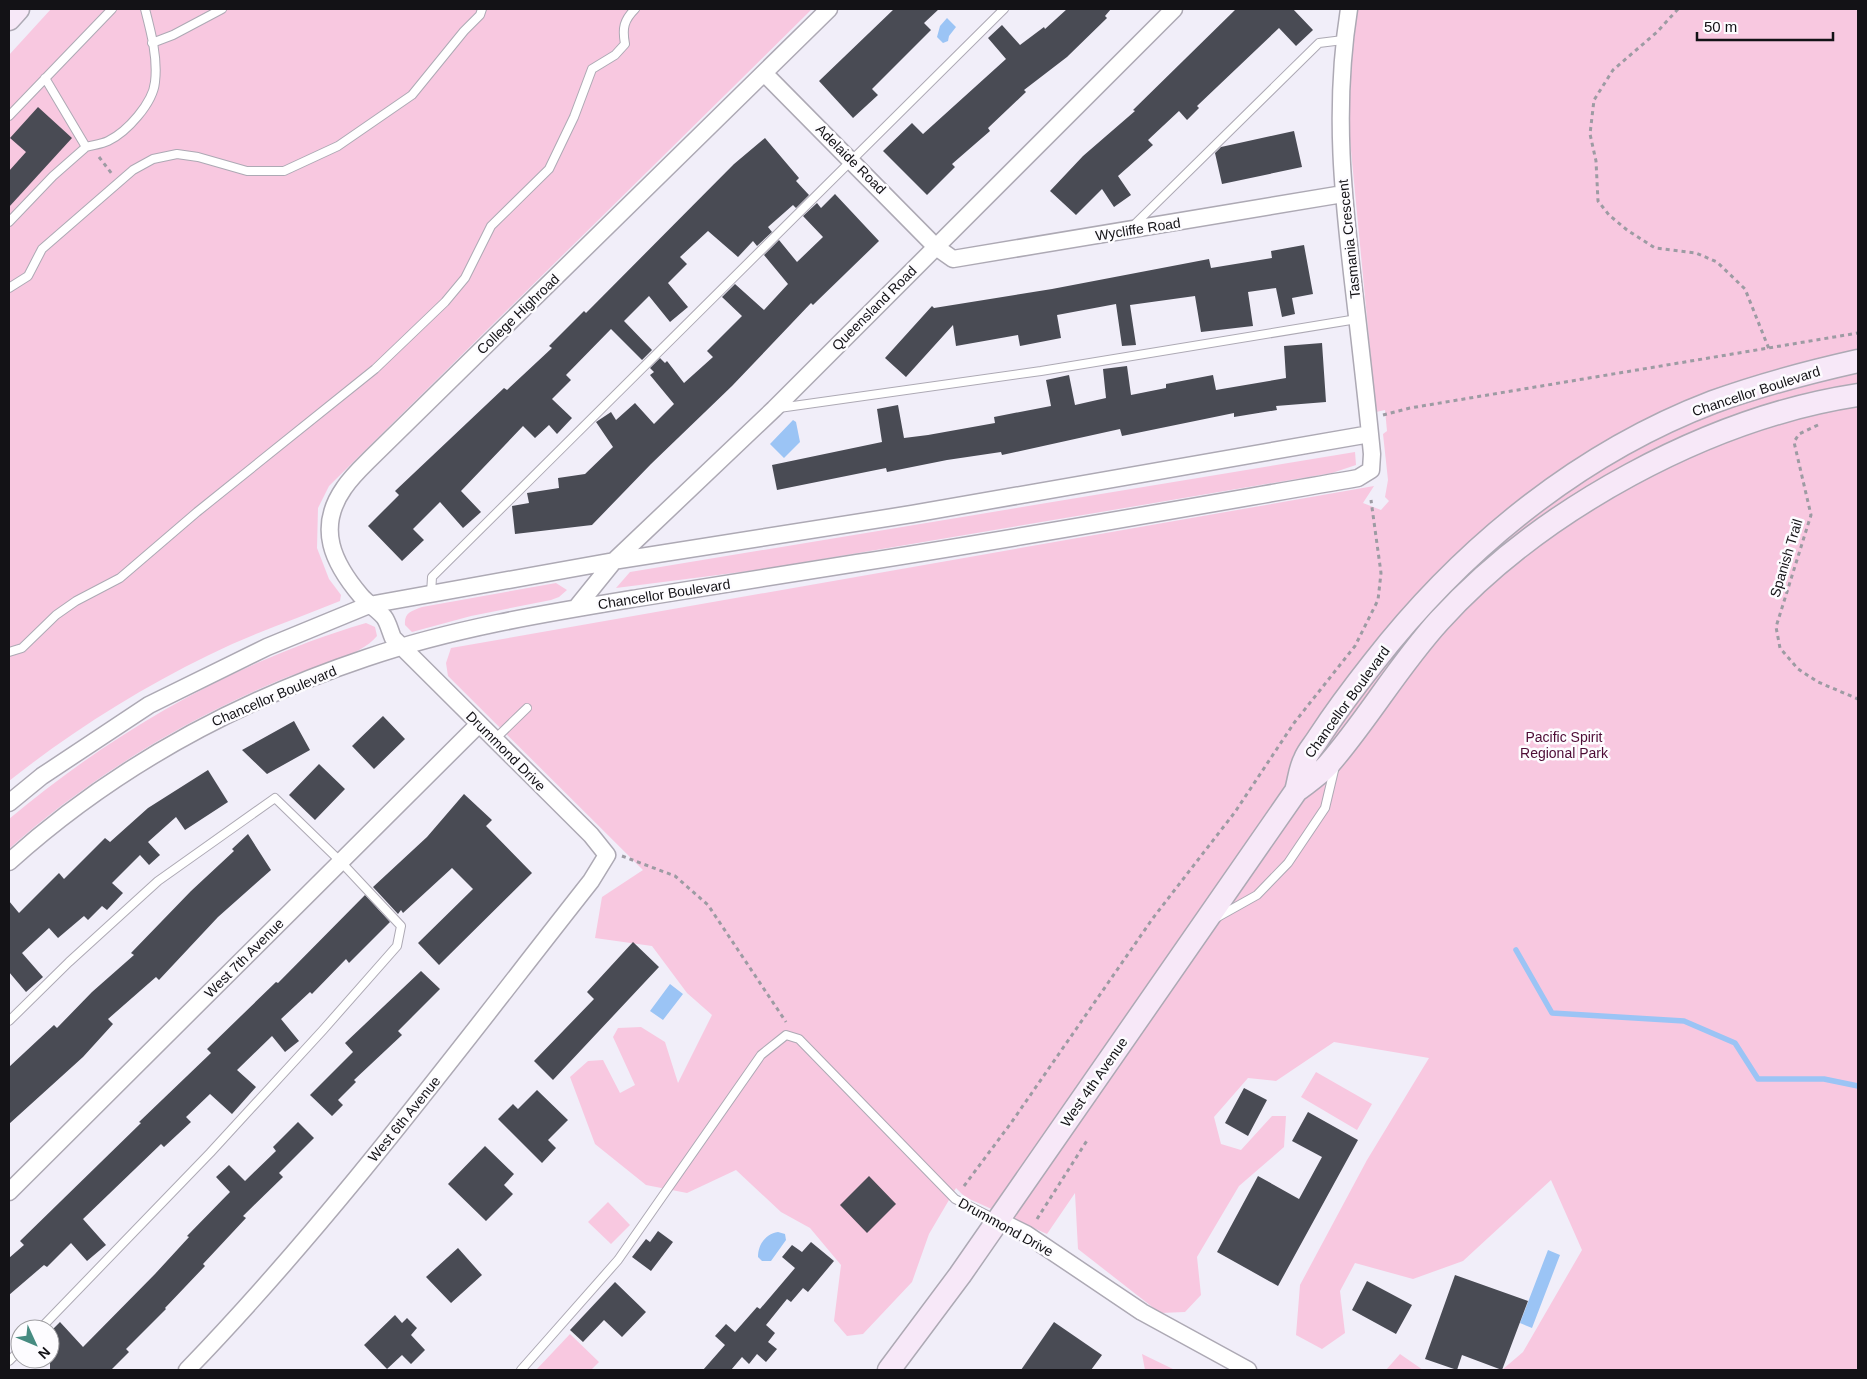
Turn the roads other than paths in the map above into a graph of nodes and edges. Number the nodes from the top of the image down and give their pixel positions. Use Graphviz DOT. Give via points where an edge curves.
graph roads {
  1 [pos="18,9"];
  2 [pos="112,9"];
  3 [pos="145,9"];
  4 [pos="222,9"];
  5 [pos="482,9"];
  6 [pos="635,9"];
  7 [pos="829,9"];
  8 [pos="1004,9"];
  9 [pos="1174,9"];
  10 [pos="1349,9"];
  11 [pos="9,19"];
  12 [pos="1343,40"];
  13 [pos="152,43"];
  14 [pos="764,73"];
  15 [pos="45,78"];
  16 [pos="9,116"];
  17 [pos="89,146"];
  18 [pos="852,160"];
  19 [pos="1343,194"];
  20 [pos="9,222"];
  21 [pos="1128,231"];
  22 [pos="936,247"];
  23 [pos="9,288"];
  24 [pos="1358,319"];
  25 [pos="1858,361"];
  26 [pos="1858,395"];
  27 [pos="774,409"];
  28 [pos="1370,434"];
  29 [pos="1371,470"];
  30 [pos="614,562"];
  31 [pos="431,594"];
  32 [pos="369,605"];
  33 [pos="576,608"];
  34 [pos="405,647"];
  35 [pos="9,652"];
  36 [pos="527,708"];
  37 [pos="479,724"];
  38 [pos="494,740"];
  39 [pos="1337,753"];
  40 [pos="1296,791"];
  41 [pos="9,803"];
  42 [pos="607,855"];
  43 [pos="9,862"];
  44 [pos="341,862"];
  45 [pos="1201,927"];
  46 [pos="9,1021"];
  47 [pos="9,1192"];
  48 [pos="998,1220"];
  49 [pos="50,1319"];
  50 [pos="187,1370"];
  51 [pos="521,1370"];
  52 [pos="889,1370"];
  53 [pos="1248,1370"];
  1 -- 11 [label="main road"];
  2 -- 15 [label="lane"];
  3 -- 13 [label="lane"];
  4 -- 13 [label="lane"];
  5 -- 23 [label="lane" via="480,16 412,96 338,146 284,171 247,171 177,154 153,159 133,170 42,250 28,276"];
  6 -- 35 [label="lane" via="626,19 622,31 625,44 615,55 592,69 549,169 491,226 465,278 445,302 375,369 120,578 76,601 22,648"];
  7 -- 14 [label="street, College Highroad"];
  8 -- 18 [label="lane"];
  9 -- 22 [label="street, Queensland Road"];
  10 -- 12 [label="street, Tasmania Crescent"];
  12 -- 19 [label="street, Tasmania Crescent" via="1339,115"];
  12 -- 21 [label="lane" via="1319,43"];
  13 -- 17 [label="lane" via="156,84 143,112 108,141"];
  14 -- 18 [label="street, Adelaide Road"];
  14 -- 32 [label="street, College Highroad" via="344,487 332,519 332,548 341,570"];
  15 -- 16 [label="lane"];
  15 -- 17 [label="lane"];
  17 -- 20 [label="lane" via="53,176"];
  18 -- 22 [label="street, Adelaide Road"];
  18 -- 31 [label="lane" via="432,577"];
  19 -- 21 [label="street, Wycliffe Road"];
  19 -- 24 [label="street, Tasmania Crescent"];
  21 -- 22 [label="street, Wycliffe Road" via="953,259"];
  22 -- 27 [label="street, Queensland Road"];
  24 -- 27 [label="lane"];
  24 -- 28 [label="street, Tasmania Crescent"];
  25 -- 40 [label="main road, Chancellor Boulevard" via="1713,402 1656,428 1565,480 1507,524 1423,602 1388,644 1304,759"];
  26 -- 39 [label="main road, Chancellor Boulevard" via="1763,419 1660,459 1600,492 1538,534 1474,586 1439,621"];
  27 -- 30 [label="street, Queensland Road"];
  28 -- 29 [label="street, Tasmania Crescent"];
  28 -- 30 [label="street"];
  29 -- 33 [label="street, Chancellor Boulevard" via="1358,478"];
  30 -- 31 [label="street"];
  30 -- 33 [label="street, Queensland Road"];
  31 -- 32 [label="street"];
  32 -- 34 [label="street, College Highroad" via="384,617 393,638"];
  32 -- 41 [label="street" via="267,647 149,705 92,741"];
  33 -- 34 [label="street, Chancellor Boulevard" via="489,625"];
  34 -- 37 [label="street, Drummond Drive"];
  34 -- 43 [label="street, Chancellor Boulevard" via="303,680 236,709 178,740 124,774"];
  36 -- 38 [label="lane"];
  37 -- 38 [label="street, Drummond Drive"];
  37 -- 44 [label="street, West 7th Avenue"];
  38 -- 42 [label="street, Drummond Drive" via="591,835"];
  39 -- 40 [label="main road, Chancellor Boulevard" via="1327,766"];
  39 -- 45 [label="lane" via="1326,808 1288,863 1257,895"];
  40 -- 45 [label="main road, West 4th Avenue"];
  42 -- 50 [label="street, West 6th Avenue" via="591,881 380,1150 283,1266"];
  44 -- 46 [label="lane" via="275,798 158,881"];
  44 -- 47 [label="street, West 7th Avenue"];
  44 -- 49 [label="lane" via="401,926 398,946 210,1152"];
  45 -- 48 [label="main road, West 4th Avenue"];
  48 -- 51 [label="lane, Drummond Drive" via="956,1199 799,1039 786,1035 761,1055 618,1260"];
  48 -- 52 [label="main road, West 4th Avenue"];
  48 -- 53 [label="street, Drummond Drive" via="1026,1234 1142,1312"];
}
